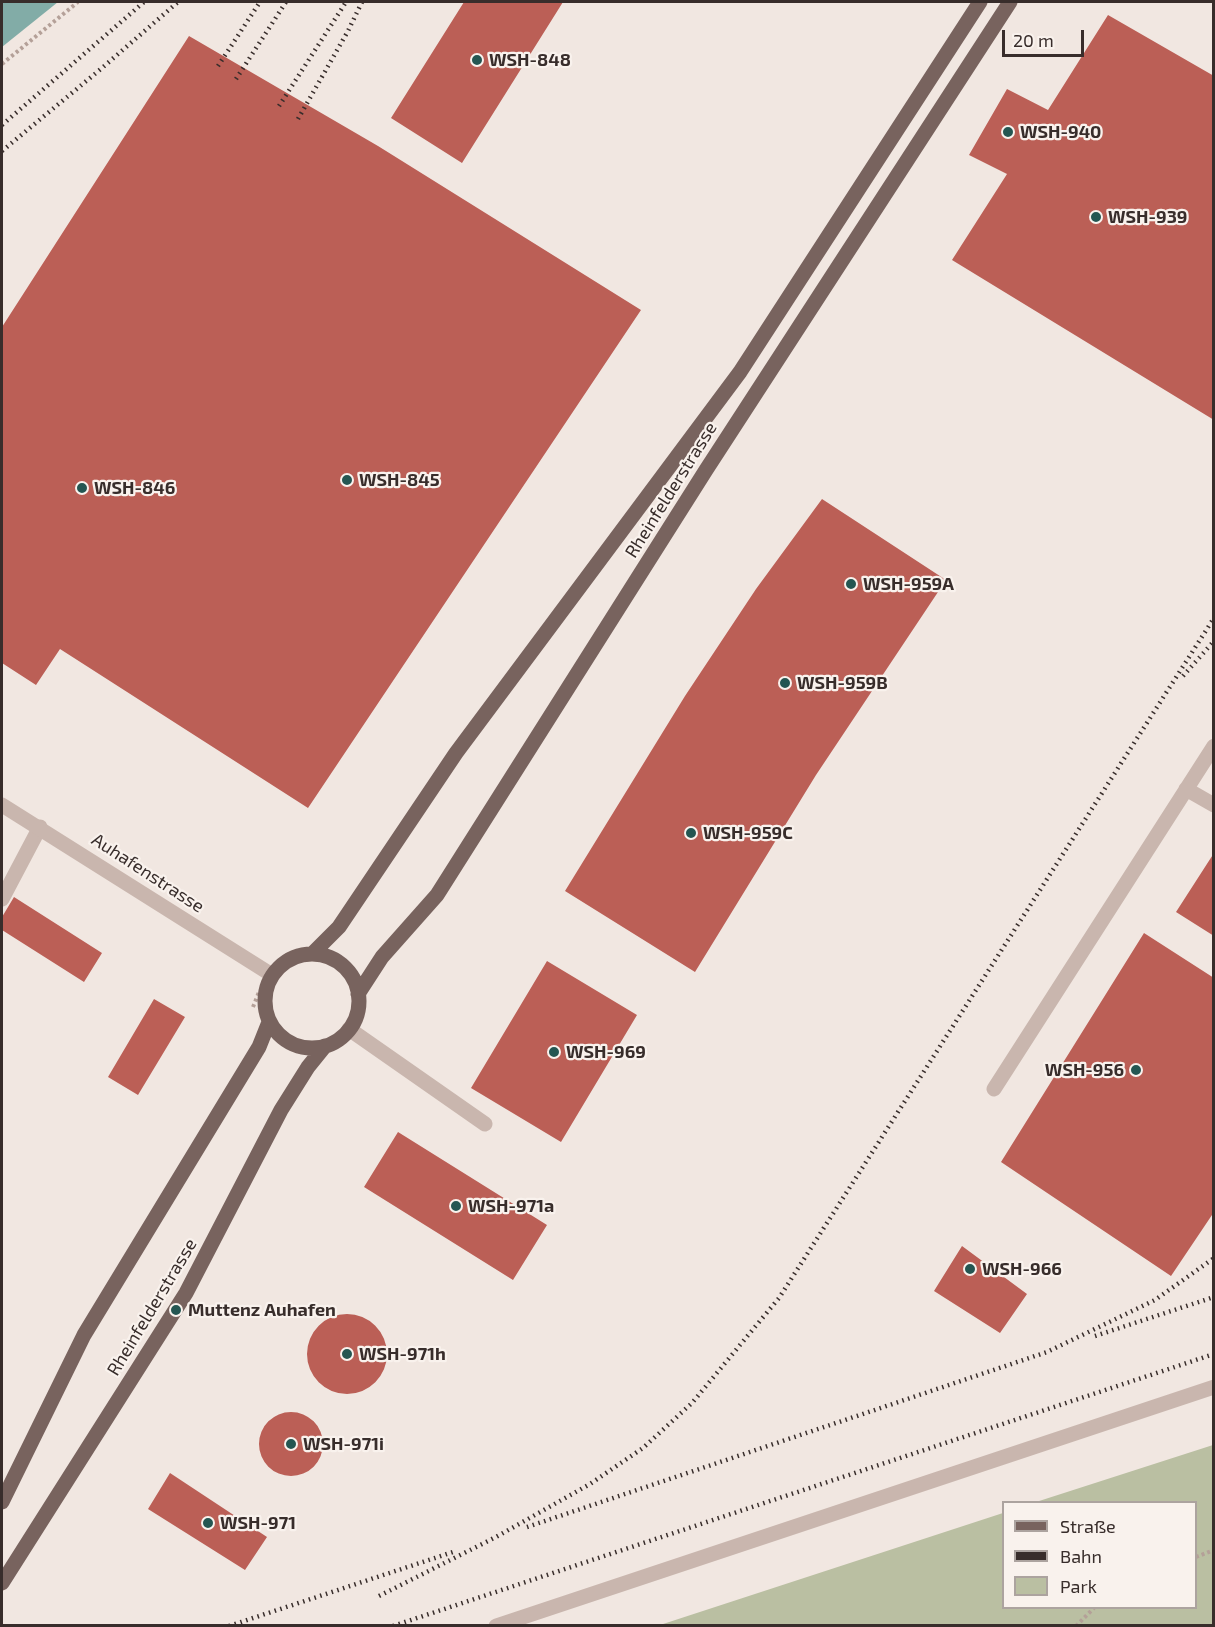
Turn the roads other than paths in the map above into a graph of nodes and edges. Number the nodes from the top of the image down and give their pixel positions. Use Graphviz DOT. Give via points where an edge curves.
graph roads {
  1 [pos="980,2"];
  2 [pos="1010,2"];
  3 [pos="1214,746"];
  4 [pos="1186,789"];
  5 [pos="2,805"];
  6 [pos="1214,805"];
  7 [pos="40,827"];
  8 [pos="2,899"];
  9 [pos="313,953"];
  10 [pos="272,975"];
  11 [pos="358,994"];
  12 [pos="269,1022"];
  13 [pos="349,1029"];
  14 [pos="325,1046"];
  15 [pos="994,1089"];
  16 [pos="485,1124"];
  17 [pos="1214,1387"];
  18 [pos="2,1502"];
  19 [pos="2,1583"];
  20 [pos="496,1626"];
  1 -- 9 [label="main road, Rheinfelderstrasse" via="740,372 456,753 339,927"];
  2 -- 11 [label="main road, Rheinfelderstrasse" via="437,895 382,957"];
  3 -- 4 [label="street"];
  4 -- 6 [label="street"];
  4 -- 15 [label="street"];
  5 -- 7 [label="street, Auhafenstrasse"];
  7 -- 8 [label="street"];
  7 -- 10 [label="street, Auhafenstrasse"];
  9 -- 10 [label="main road" via="289,959"];
  9 -- 11 [label="main road" via="343,966 355,982"];
  10 -- 12 [label="main road" via="265,998"];
  11 -- 13 [label="main road"];
  12 -- 14 [label="main road" via="283,1039 293,1044"];
  12 -- 18 [label="main road" via="259,1047 84,1335"];
  13 -- 14 [label="main road"];
  13 -- 16 [label="street"];
  14 -- 19 [label="main road, Rheinfelderstrasse" via="281,1110 186,1293"];
  17 -- 20 [label="street"];
}
